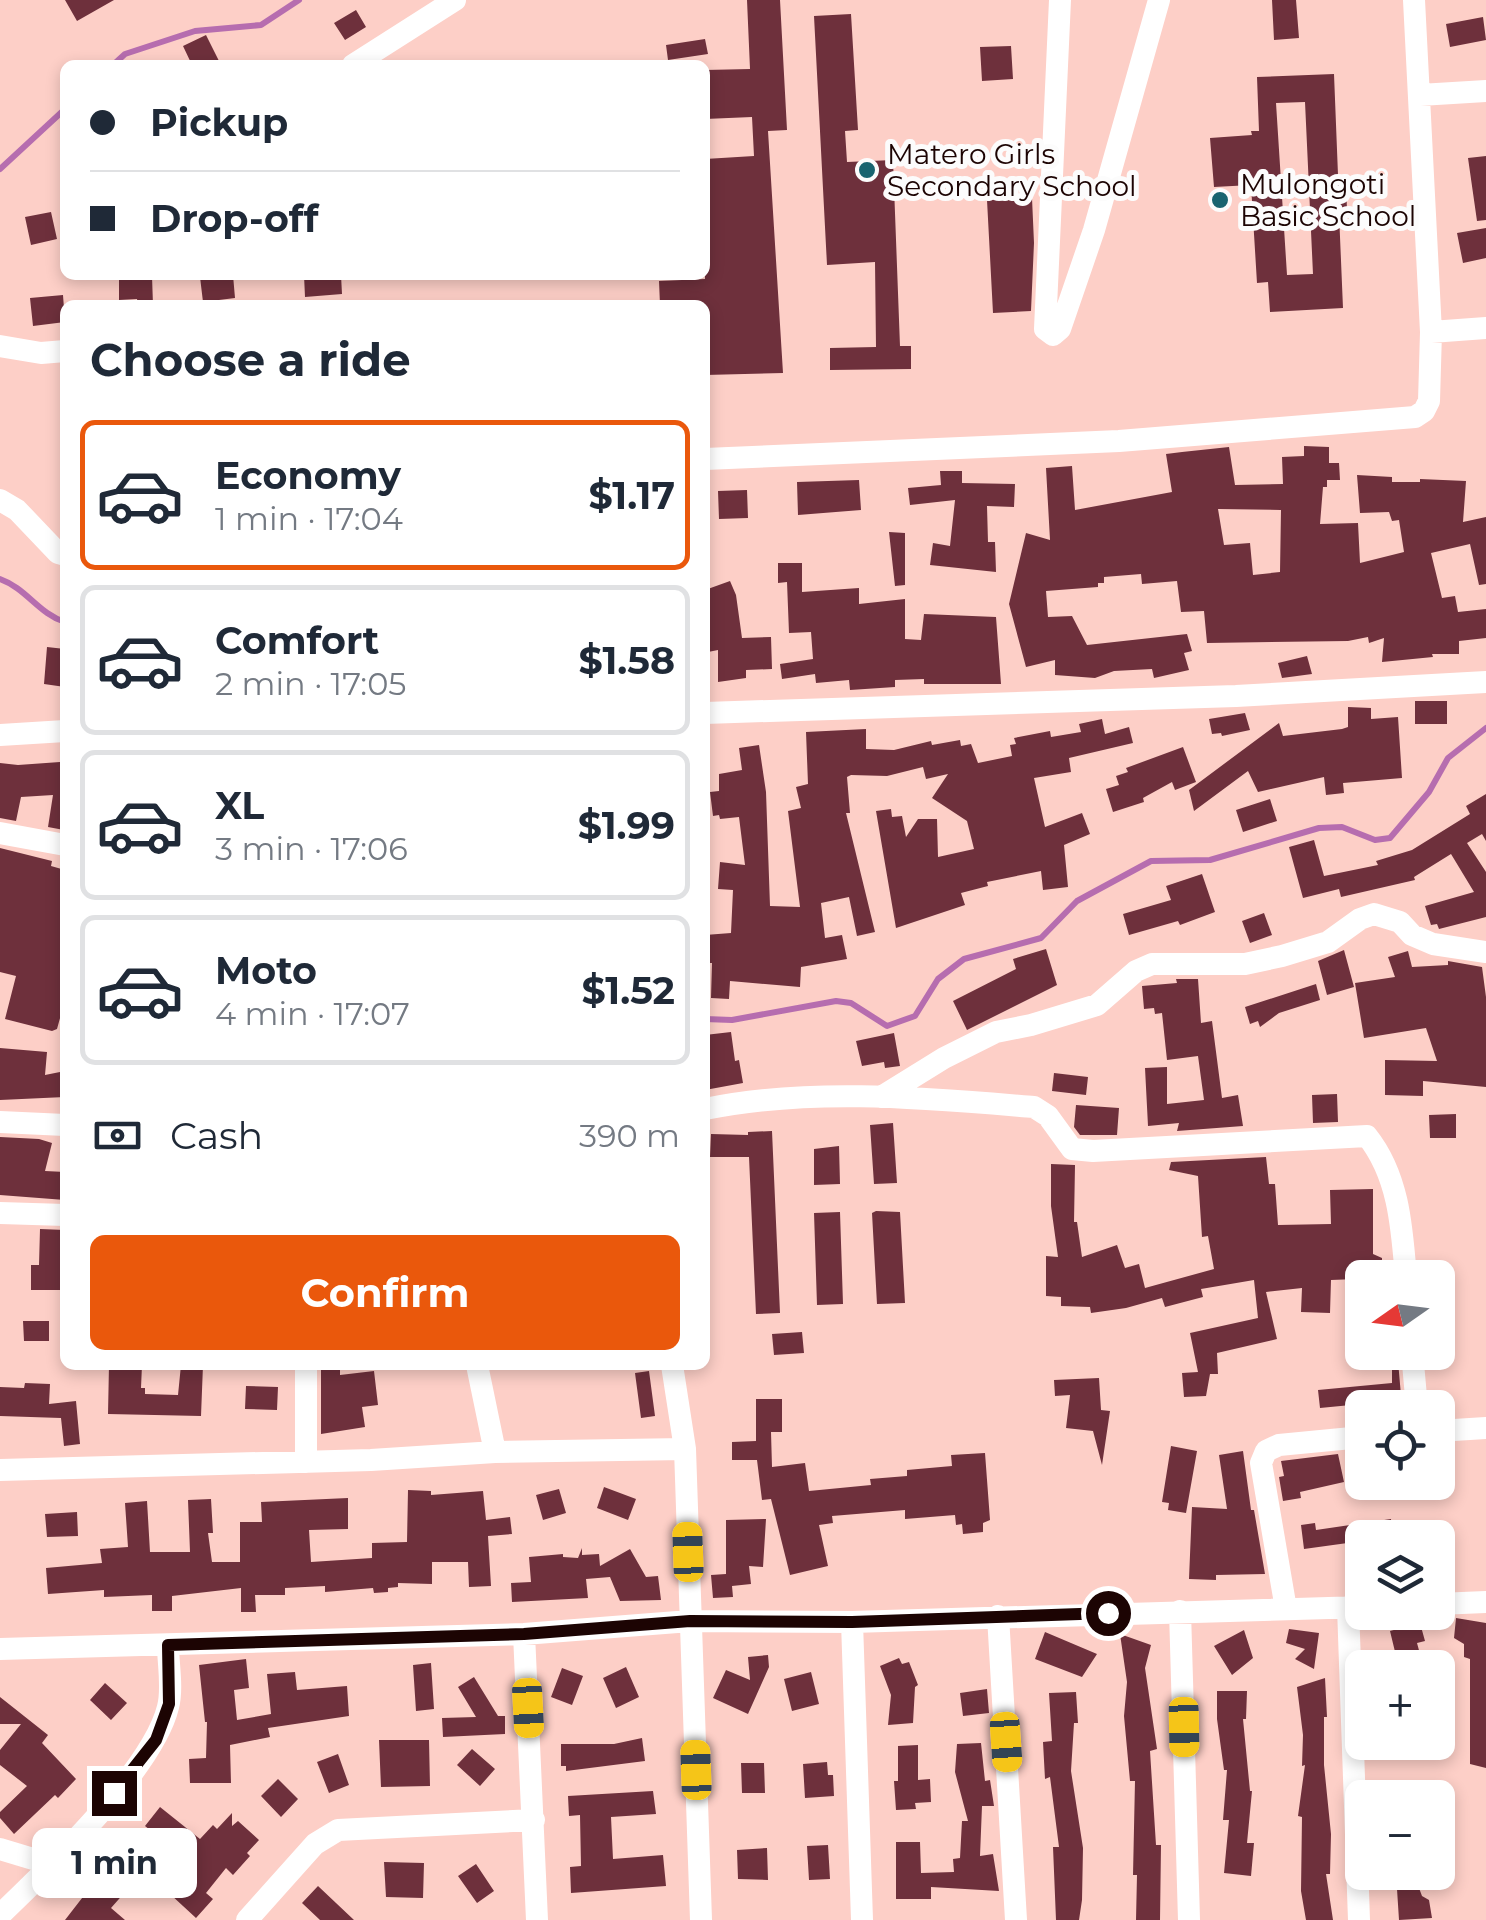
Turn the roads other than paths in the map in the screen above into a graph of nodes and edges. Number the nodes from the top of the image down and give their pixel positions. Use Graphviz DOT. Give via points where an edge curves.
graph roads {
  1 [pos="455,0"];
  2 [pos="1060,0"];
  3 [pos="1159,0"];
  4 [pos="1414,0"];
  5 [pos="361,60"];
  6 [pos="1486,91"];
  7 [pos="1420,95"];
  8 [pos="1486,328"];
  9 [pos="1431,332"];
  10 [pos="0,346"];
  11 [pos="60,351"];
  12 [pos="710,459"];
  13 [pos="0,500"];
  14 [pos="60,552"];
  15 [pos="1486,682"];
  16 [pos="710,713"];
  17 [pos="60,731"];
  18 [pos="0,734"];
  19 [pos="0,833"];
  20 [pos="60,843"];
  21 [pos="1486,952"];
  22 [pos="880,1097"];
  23 [pos="710,1107"];
  24 [pos="0,1122"];
  25 [pos="60,1125"];
  26 [pos="0,1213"];
  27 [pos="60,1215"];
  28 [pos="1404,1260"];
  29 [pos="306,1370"];
  30 [pos="478,1370"];
  31 [pos="673,1370"];
  32 [pos="1486,1428"];
  33 [pos="1455,1430"];
  34 [pos="1345,1439"];
  35 [pos="685,1449"];
  36 [pos="495,1452"];
  37 [pos="306,1462"];
  38 [pos="0,1470"];
  39 [pos="1486,1602"];
  40 [pos="1455,1603"];
  41 [pos="1345,1607"];
  42 [pos="1286,1609"];
  43 [pos="1180,1611"];
  44 [pos="998,1616"];
  45 [pos="690,1621"];
  46 [pos="852,1622"];
  47 [pos="1356,1630"];
  48 [pos="524,1634"];
  49 [pos="168,1645"];
  50 [pos="0,1649"];
  51 [pos="534,1820"];
  52 [pos="0,1850"];
  53 [pos="52,1865"];
  54 [pos="0,1915"];
  55 [pos="247,1920"];
  56 [pos="538,1920"];
  57 [pos="701,1920"];
  58 [pos="862,1920"];
  59 [pos="1016,1920"];
  60 [pos="1189,1920"];
  61 [pos="1359,1920"];
  1 -- 5 [label="street"];
  2 -- 3 [label="street" via="1045,329 1053,334 1094,230"];
  4 -- 7 [label="street"];
  6 -- 7 [label="street"];
  7 -- 9 [label="street"];
  8 -- 9 [label="street"];
  9 -- 12 [label="street" via="1429,401 1414,417 1119,441"];
  10 -- 11 [label="street"];
  13 -- 14 [label="street"];
  15 -- 16 [label="street"];
  17 -- 18 [label="street"];
  19 -- 20 [label="street"];
  21 -- 22 [label="street" via="1432,944 1374,914 1328,942 1282,956 1245,964 1152,964 1097,1005 996,1032"];
  22 -- 23 [label="street" via="754,1099"];
  22 -- 28 [label="street" via="1034,1106 1072,1149 1094,1151 1367,1136 1390,1178"];
  24 -- 25 [label="street"];
  26 -- 27 [label="street"];
  29 -- 37 [label="street"];
  30 -- 36 [label="street"];
  31 -- 35 [label="street"];
  32 -- 33 [label="street"];
  34 -- 42 [label="street" via="1278,1446 1261,1463"];
  35 -- 36 [label="street"];
  35 -- 45 [label="street"];
  36 -- 37 [label="street"];
  37 -- 38 [label="street"];
  39 -- 40 [label="street"];
  41 -- 42 [label="street"];
  42 -- 43 [label="street"];
  43 -- 44 [label="street"];
  43 -- 60 [label="street"];
  44 -- 46 [label="street"];
  44 -- 59 [label="street"];
  45 -- 46 [label="street"];
  45 -- 48 [label="street"];
  45 -- 57 [label="street"];
  46 -- 58 [label="street"];
  47 -- 61 [label="street"];
  48 -- 49 [label="street"];
  48 -- 51 [label="street"];
  49 -- 50 [label="street"];
  49 -- 53 [label="street" via="169,1704 156,1740"];
  51 -- 55 [label="street" via="338,1830 316,1844"];
  51 -- 56 [label="street"];
  52 -- 53 [label="street"];
  53 -- 54 [label="street"];
}
